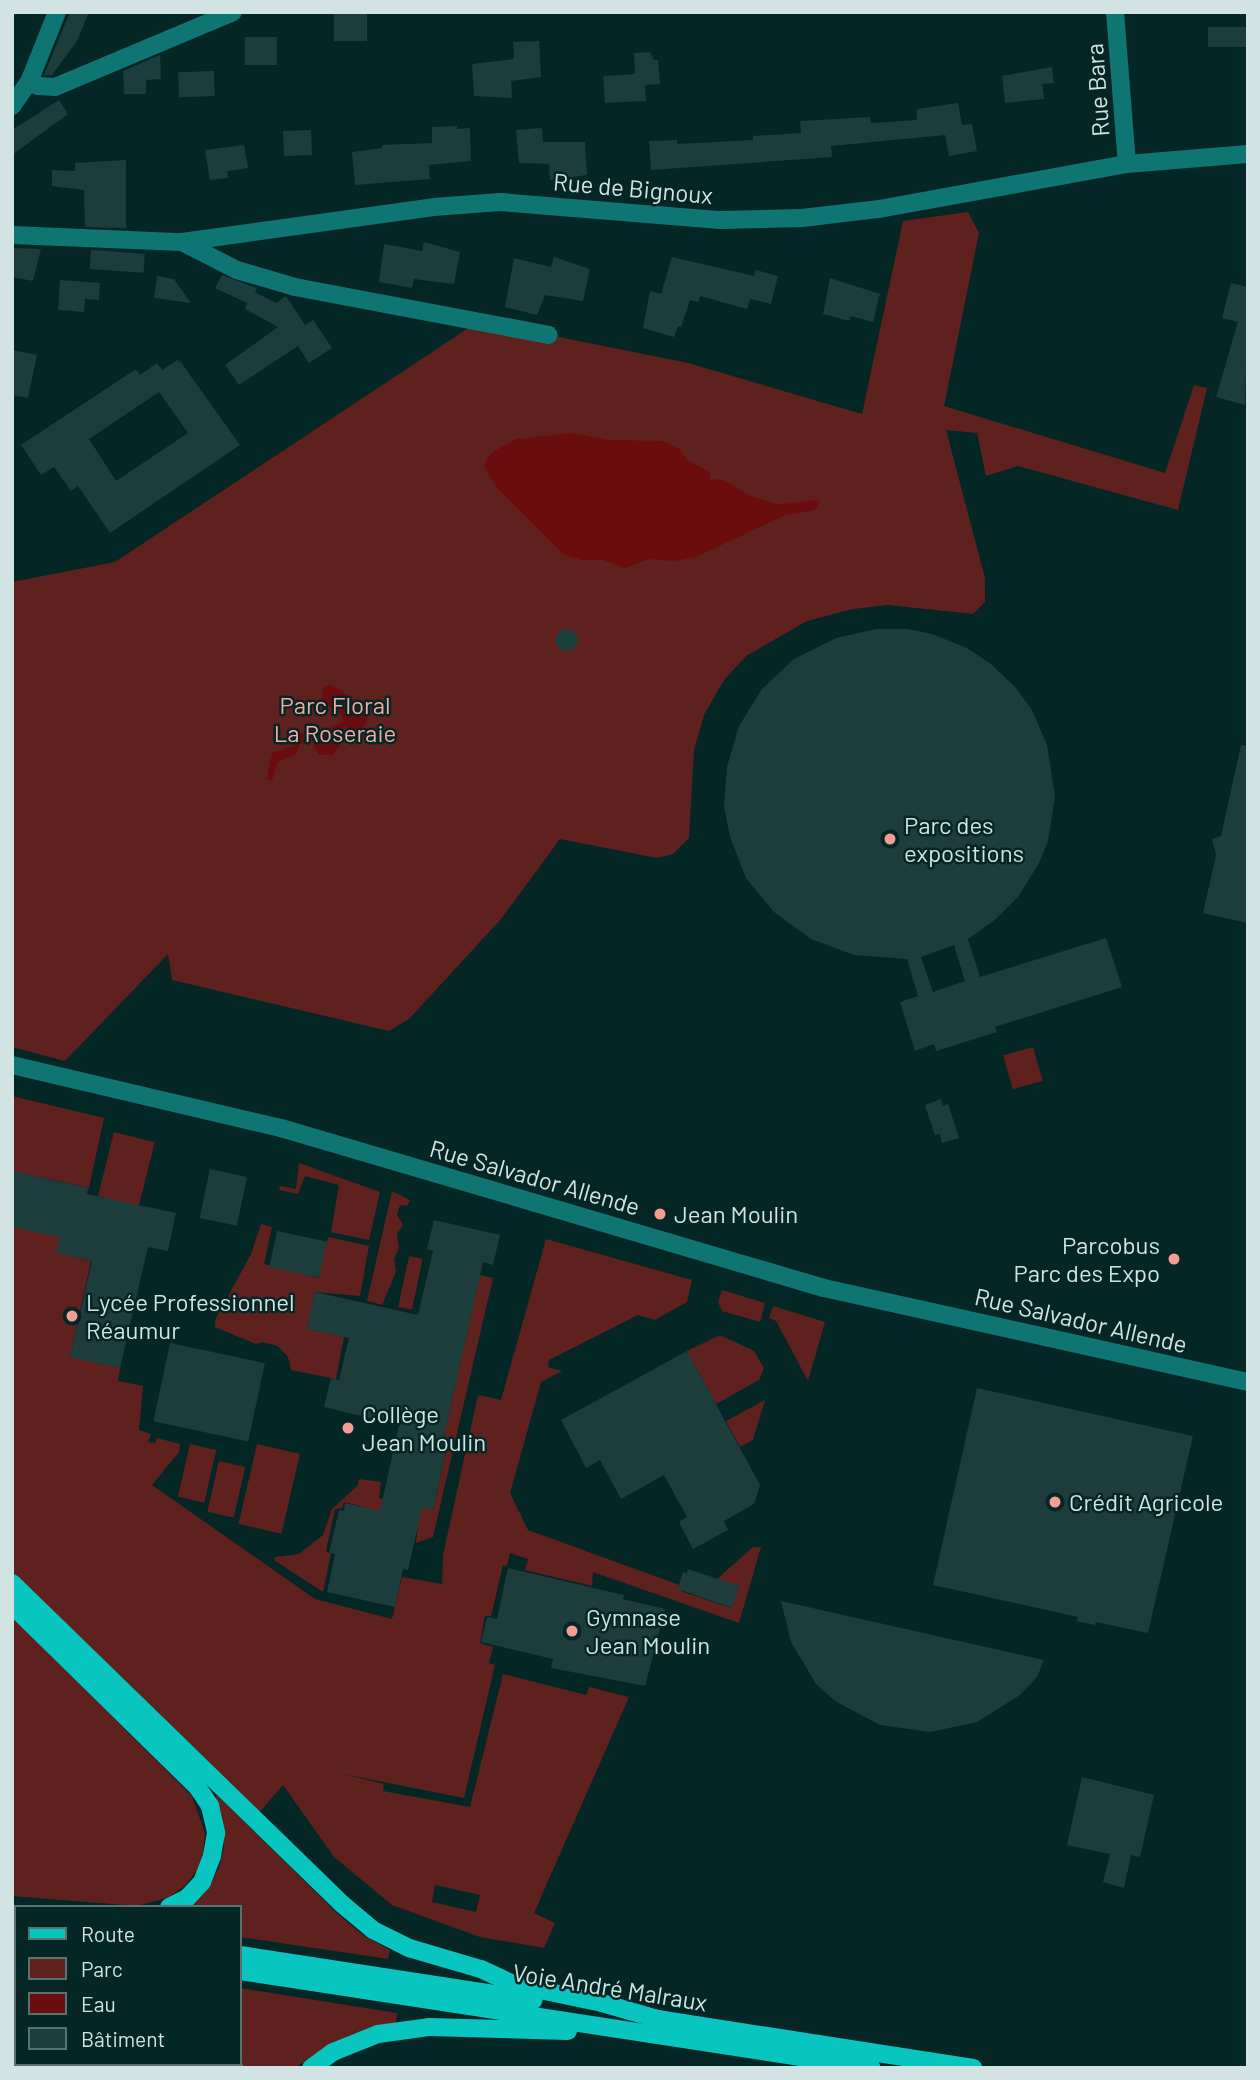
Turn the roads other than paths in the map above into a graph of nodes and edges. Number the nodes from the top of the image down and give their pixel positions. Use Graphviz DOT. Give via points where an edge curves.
graph roads {
  1 [pos="57,12"];
  2 [pos="233,12"];
  3 [pos="1115,12"];
  4 [pos="29,82"];
  5 [pos="12,106"];
  6 [pos="1248,155"];
  7 [pos="1127,164"];
  8 [pos="12,235"];
  9 [pos="182,242"];
  10 [pos="548,335"];
  11 [pos="12,1065"];
  12 [pos="1248,1382"];
  13 [pos="12,1583"];
  14 [pos="12,1605"];
  15 [pos="173,1905"];
  16 [pos="242,1955"];
  17 [pos="242,1971"];
  18 [pos="660,2027"];
  19 [pos="311,2068"];
  20 [pos="872,2068"];
  21 [pos="973,2068"];
  1 -- 4 [label="street"];
  2 -- 4 [label="street" via="55,87"];
  3 -- 7 [label="street, Rue Bara"];
  4 -- 5 [label="street"];
  6 -- 7 [label="street, Rue de Bignoux"];
  7 -- 9 [label="street, Rue de Bignoux" via="893,207 802,218 720,220 500,202"];
  8 -- 9 [label="street, Rue de Bignoux"];
  9 -- 10 [label="street" via="237,270 295,288"];
  11 -- 12 [label="street, Rue Salvador Allende" via="281,1128 824,1288"];
  13 -- 18 [label="main road" via="373,1930 409,1948 481,1969 516,1985 602,2003"];
  14 -- 15 [label="main road" via="198,1788 209,1806 216,1833 212,1856 202,1882"];
  16 -- 18 [label="main road, Voie André Malraux"];
  17 -- 18 [label="main road, Voie André Malraux"];
  18 -- 19 [label="main road" via="429,2027 378,2034 332,2052"];
  18 -- 20 [label="main road, Voie André Malraux"];
  18 -- 21 [label="main road, Voie André Malraux"];
}
